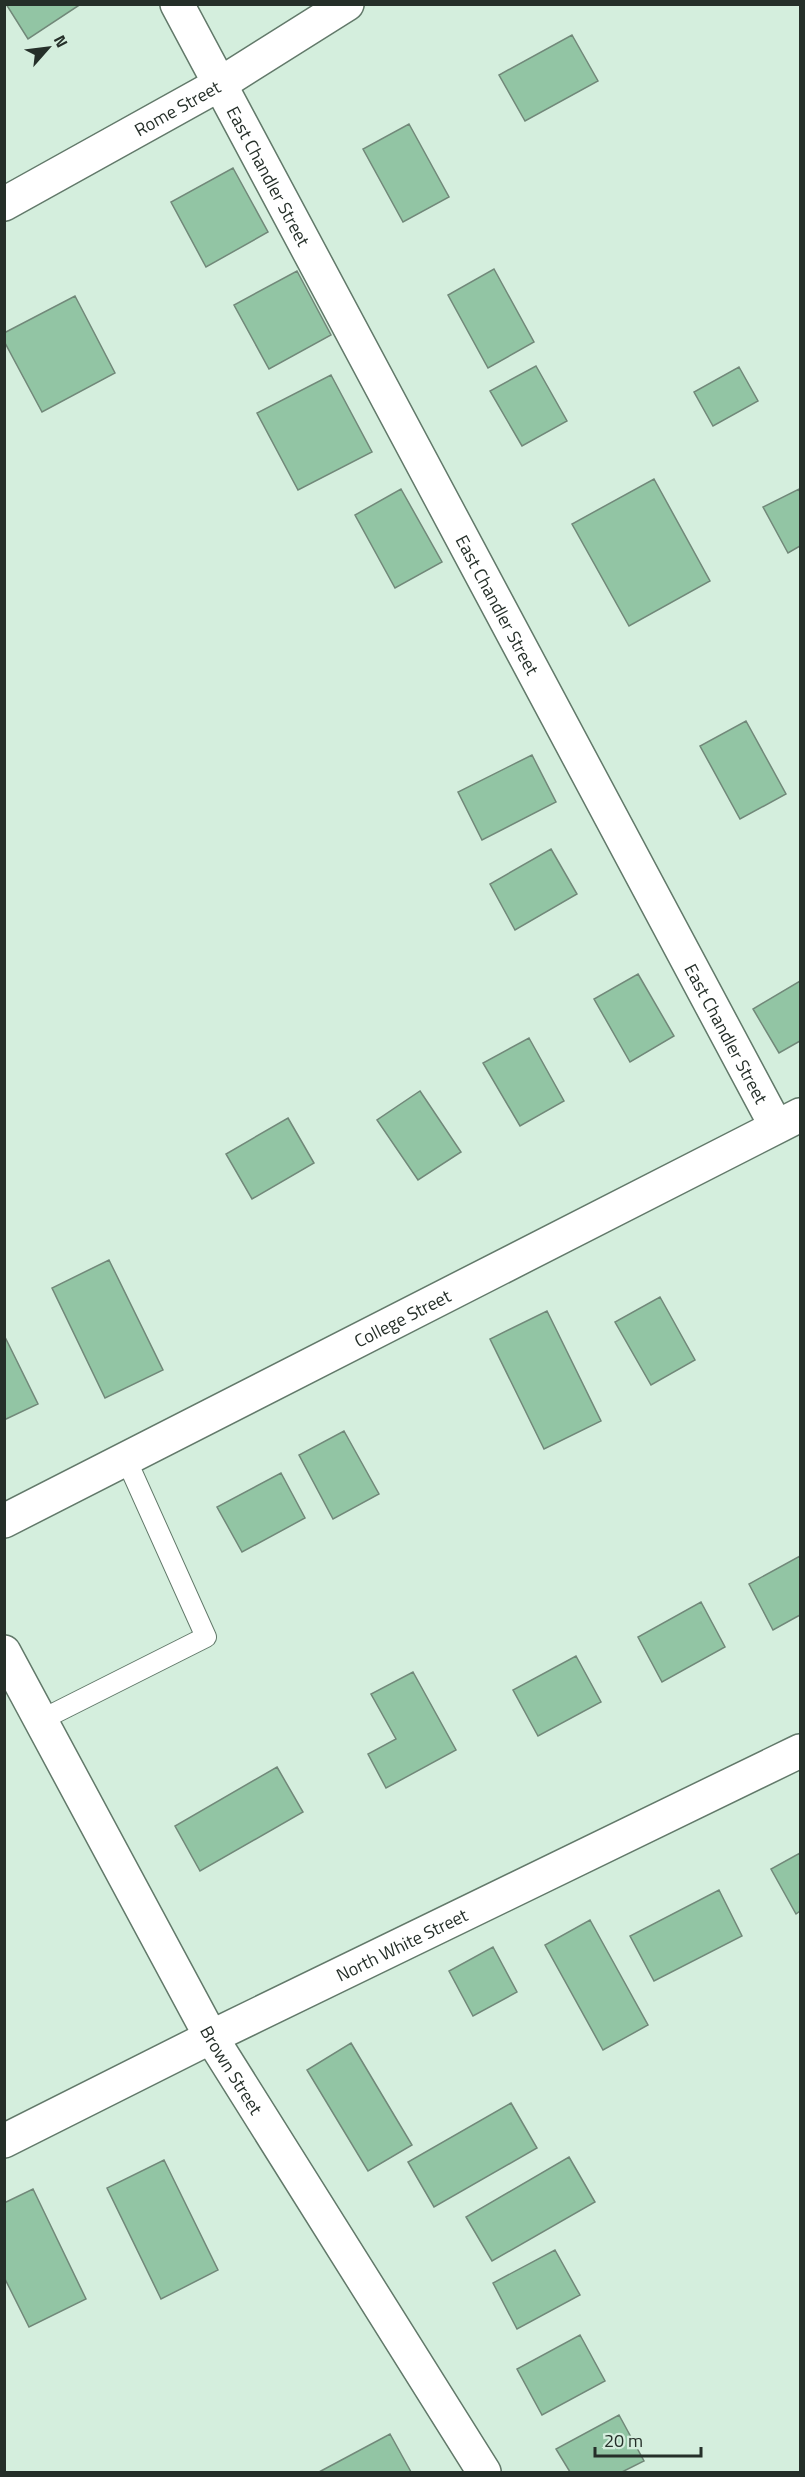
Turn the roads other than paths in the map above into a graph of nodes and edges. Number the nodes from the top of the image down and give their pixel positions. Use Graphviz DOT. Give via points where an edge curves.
graph roads {
  1 [pos="177,4"];
  2 [pos="346,4"];
  3 [pos="220,84"];
  4 [pos="4,204"];
  5 [pos="788,1121"];
  6 [pos="126,1459"];
  7 [pos="4,1521"];
  8 [pos="4,1652"];
  9 [pos="41,1720"];
  10 [pos="801,1751"];
  11 [pos="211,2037"];
  12 [pos="4,2141"];
  13 [pos="484,2472"];
  1 -- 3 [label="street, East Chandler Street"];
  2 -- 3 [label="street, Rome Street"];
  3 -- 4 [label="street, Rome Street"];
  3 -- 5 [label="street, East Chandler Street"];
  5 -- 6 [label="street, College Street"];
  6 -- 7 [label="street, College Street"];
  6 -- 9 [label="lane" via="207,1637"];
  8 -- 9 [label="street, Brown Street"];
  9 -- 11 [label="street, Brown Street"];
  10 -- 11 [label="street, North White Street"];
  11 -- 12 [label="street, North White Street"];
  11 -- 13 [label="street, Brown Street"];
}
